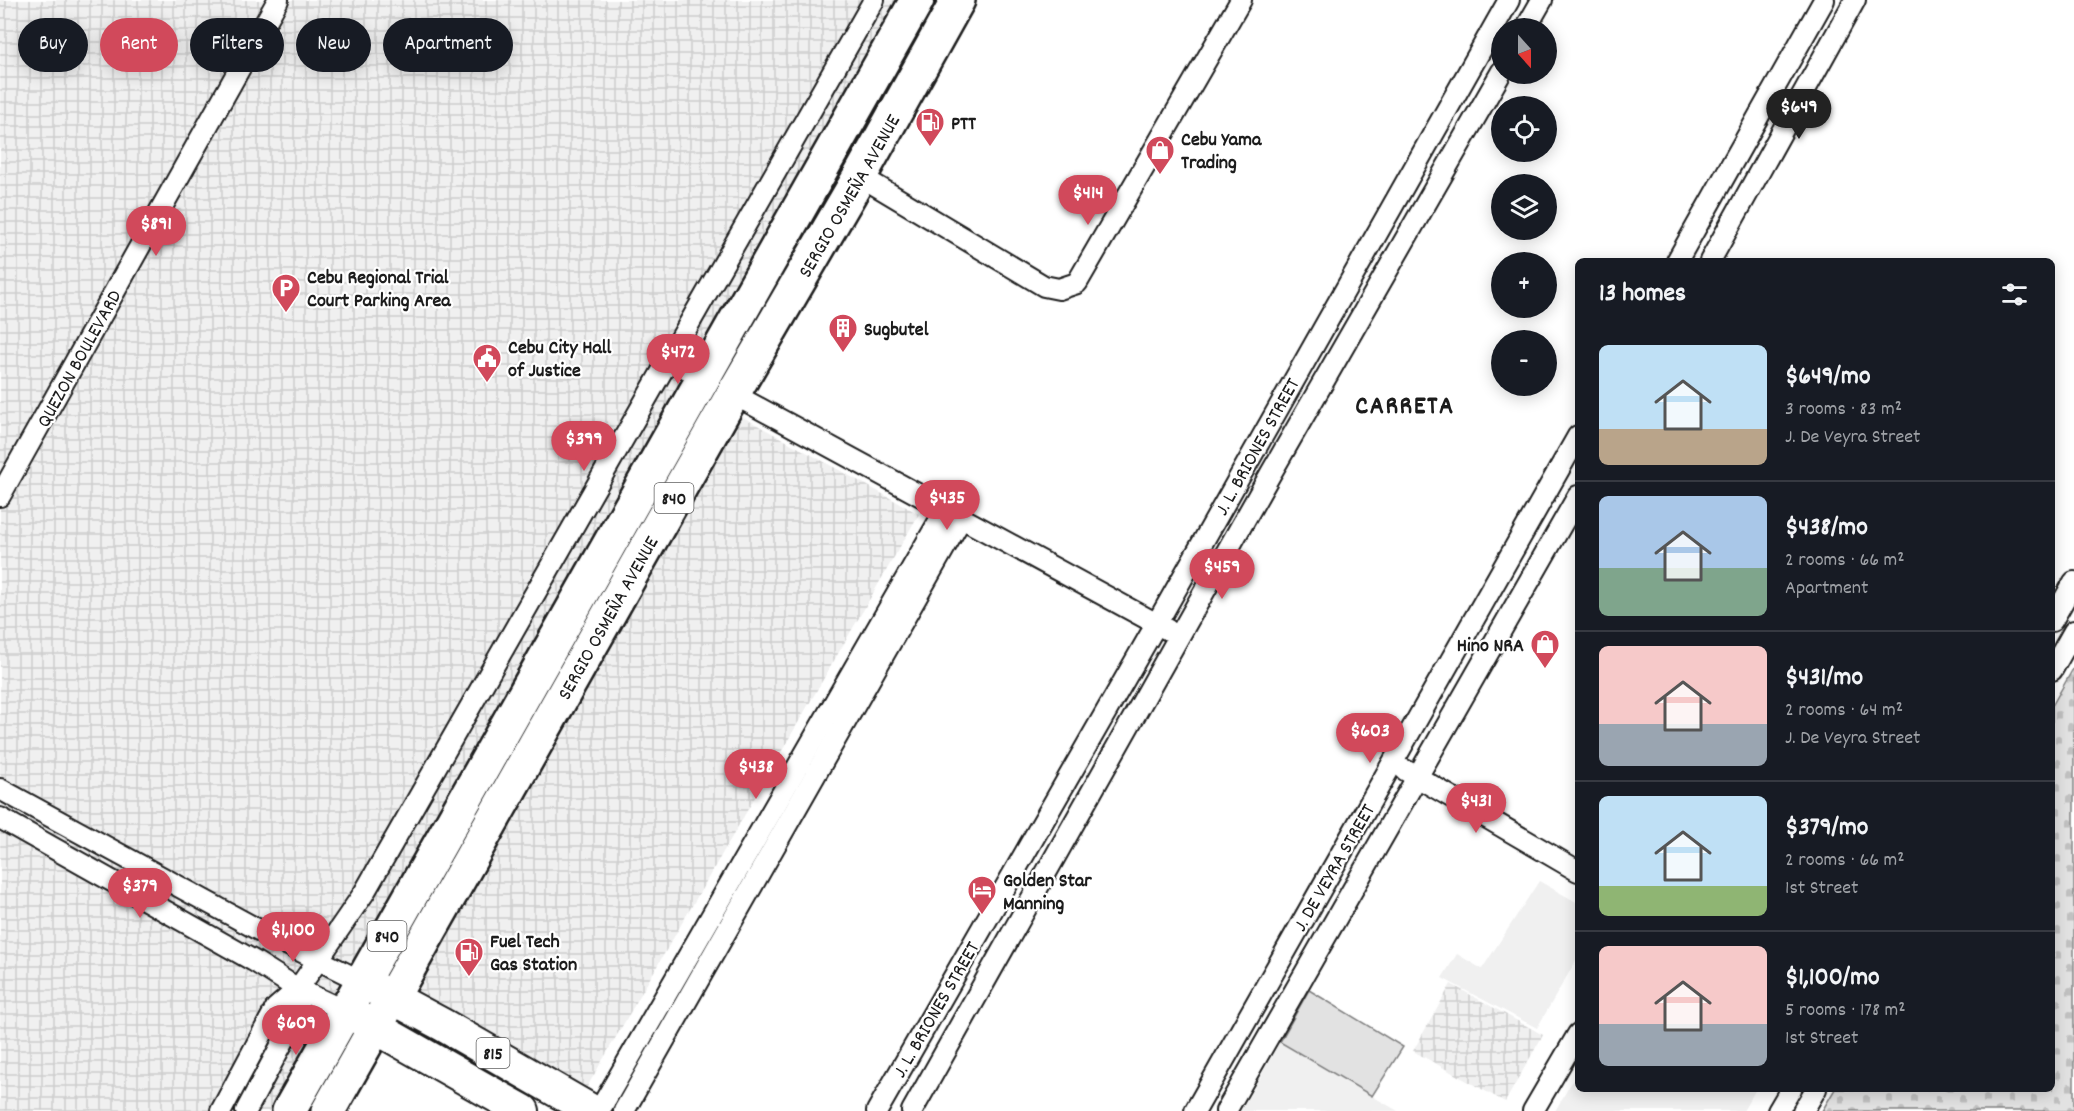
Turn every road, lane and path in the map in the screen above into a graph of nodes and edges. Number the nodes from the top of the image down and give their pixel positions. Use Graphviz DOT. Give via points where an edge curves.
graph roads {
  1 [pos="278,0"];
  2 [pos="874,0"];
  3 [pos="917,0"];
  4 [pos="958,0"];
  5 [pos="1241,0"];
  6 [pos="1509,0"];
  7 [pos="1542,0"];
  8 [pos="1824,0"];
  9 [pos="1855,0"];
  10 [pos="1532,18"];
  11 [pos="1495,84"];
  12 [pos="860,176"];
  13 [pos="1679,258"];
  14 [pos="1712,258"];
  15 [pos="1330,314"];
  16 [pos="1355,327"];
  17 [pos="670,360"];
  18 [pos="704,378"];
  19 [pos="733,394"];
  20 [pos="1575,441"];
  21 [pos="0,496"];
  22 [pos="1575,501"];
  23 [pos="954,513"];
  24 [pos="2074,582"];
  25 [pos="2055,616"];
  26 [pos="1157,623"];
  27 [pos="2074,631"];
  28 [pos="1179,636"];
  29 [pos="2055,665"];
  30 [pos="1392,763"];
  31 [pos="1416,777"];
  32 [pos="788,781"];
  33 [pos="0,789"];
  34 [pos="806,791"];
  35 [pos="0,818"];
  36 [pos="1575,869"];
  37 [pos="318,959"];
  38 [pos="361,981"];
  39 [pos="298,989"];
  40 [pos="392,997"];
  41 [pos="345,1011"];
  42 [pos="376,1027"];
  43 [pos="1575,1039"];
  44 [pos="1789,1092"];
  45 [pos="1814,1092"];
  46 [pos="1199,1104"];
  47 [pos="1227,1109"];
  48 [pos="221,1111"];
  49 [pos="246,1111"];
  50 [pos="289,1111"];
  51 [pos="328,1111"];
  52 [pos="523,1111"];
  53 [pos="592,1111"];
  54 [pos="599,1111"];
  55 [pos="624,1111"];
  56 [pos="877,1111"];
  57 [pos="912,1111"];
  58 [pos="1533,1111"];
  59 [pos="1778,1111"];
  60 [pos="1803,1111"];
  1 -- 21 [label="street, QUEZON BOULEVARD"];
  2 -- 17 [label="street"];
  3 -- 18 [label="highway, SERGIO OSMEÑA AVENUE / 840"];
  4 -- 12 [label="highway, SERGIO OSMEÑA AVENUE / 840"];
  5 -- 12 [label="street" via="1077,283 1059,289 1044,286"];
  6 -- 15 [label="street, J. L. BRIONES STREET"];
  7 -- 10 [label="street"];
  8 -- 13 [label="street"];
  9 -- 14 [label="street"];
  11 -- 16 [label="street, J. L. BRIONES STREET"];
  12 -- 19 [label="highway, SERGIO OSMEÑA AVENUE / 840"];
  15 -- 16 [label="street"];
  15 -- 26 [label="street, J. L. BRIONES STREET"];
  16 -- 28 [label="street, J. L. BRIONES STREET"];
  17 -- 18 [label="street"];
  17 -- 37 [label="street" via="364,893"];
  18 -- 38 [label="highway, SERGIO OSMEÑA AVENUE / 840"];
  19 -- 23 [label="street"];
  19 -- 40 [label="highway, SERGIO OSMEÑA AVENUE / 840"];
  20 -- 30 [label="street, J. DE VEYRA STREET"];
  22 -- 31 [label="street, J. DE VEYRA STREET"];
  23 -- 26 [label="street"];
  23 -- 32 [label="street"];
  23 -- 34 [label="street"];
  24 -- 25 [label="street"];
  26 -- 28 [label="street"];
  26 -- 56 [label="street, J. L. BRIONES STREET"];
  27 -- 29 [label="street"];
  28 -- 57 [label="street, J. L. BRIONES STREET"];
  30 -- 31 [label="street"];
  30 -- 46 [label="street, J. DE VEYRA STREET"];
  31 -- 36 [label="street"];
  31 -- 47 [label="street, J. DE VEYRA STREET"];
  32 -- 34 [label="street"];
  32 -- 54 [label="street"];
  33 -- 37 [label="street" via="279,942"];
  34 -- 55 [label="street"];
  35 -- 39 [label="street"];
  37 -- 38 [label="street"];
  37 -- 39 [label="street"];
  38 -- 40 [label="main road, 815"];
  38 -- 41 [label="highway, SERGIO OSMEÑA AVENUE / 840"];
  39 -- 41 [label="street"];
  39 -- 48 [label="street" via="276,1008"];
  39 -- 49 [label="street" via="298,1014"];
  40 -- 42 [label="highway, SERGIO OSMEÑA AVENUE / 840"];
  40 -- 53 [label="main road, 815"];
  41 -- 42 [label="main road, 815"];
  41 -- 50 [label="highway, SERGIO OSMEÑA AVENUE / 840"];
  42 -- 51 [label="highway, SERGIO OSMEÑA AVENUE / 840"];
  42 -- 52 [label="main road, 815"];
  43 -- 58 [label="street"];
  44 -- 59 [label="street"];
  45 -- 60 [label="street"];
  46 -- 47 [label="street"];
}
